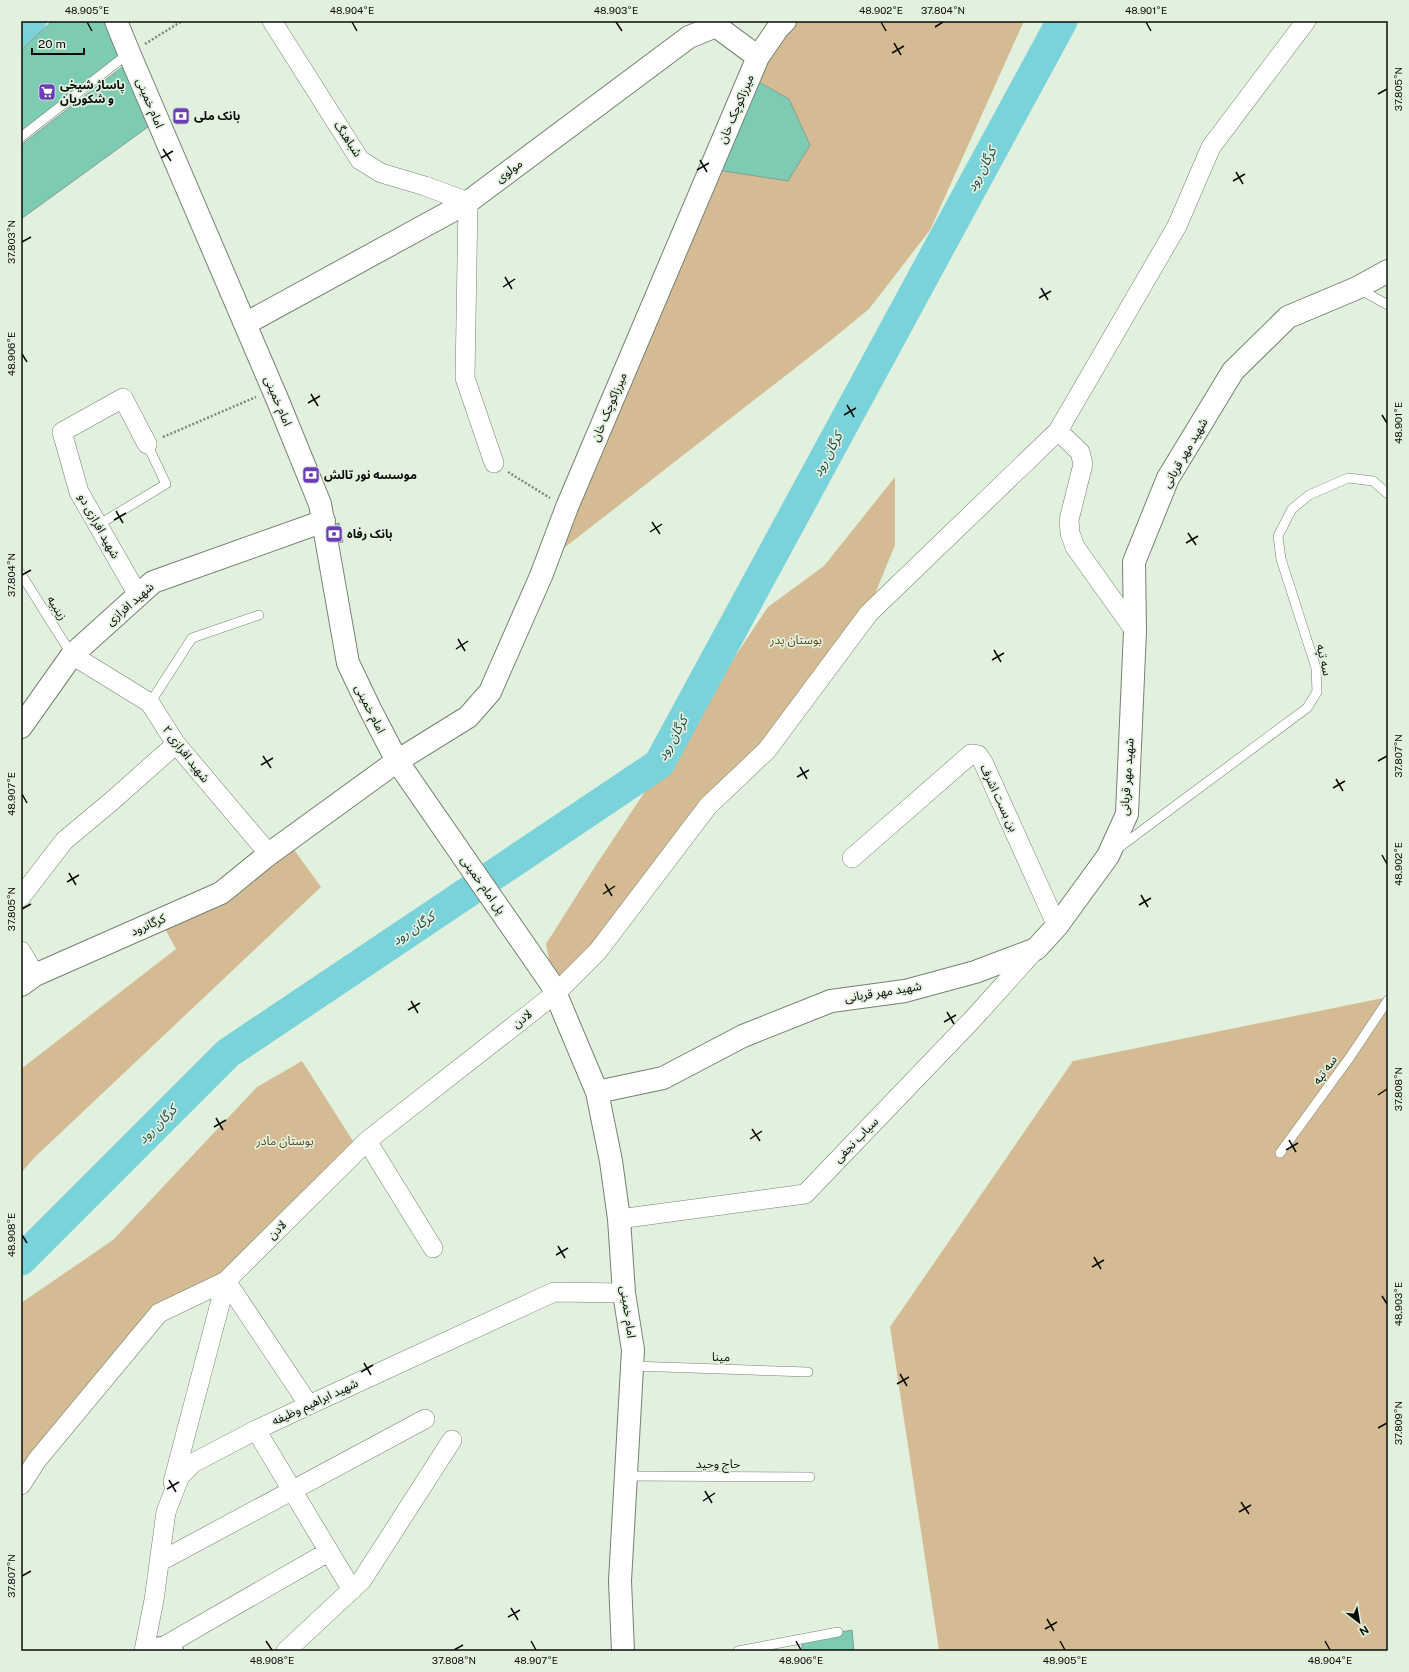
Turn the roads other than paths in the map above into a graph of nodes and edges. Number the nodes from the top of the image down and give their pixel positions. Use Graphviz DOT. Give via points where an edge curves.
graph roads {
  1 [pos="116,21"];
  2 [pos="272,21"];
  3 [pos="785,21"];
  4 [pos="1306,21"];
  5 [pos="719,24"];
  6 [pos="129,54"];
  7 [pos="758,57"];
  8 [pos="21,137"];
  9 [pos="468,202"];
  10 [pos="1388,271"];
  11 [pos="1357,288"];
  12 [pos="1388,305"];
  13 [pos="245,324"];
  14 [pos="1058,431"];
  15 [pos="147,444"];
  16 [pos="494,463"];
  17 [pos="1388,494"];
  18 [pos="324,521"];
  19 [pos="98,525"];
  20 [pos="21,574"];
  21 [pos="138,595"];
  22 [pos="259,615"];
  23 [pos="1135,631"];
  24 [pos="72,655"];
  25 [pos="150,702"];
  26 [pos="21,727"];
  27 [pos="176,744"];
  28 [pos="397,761"];
  29 [pos="414,786"];
  30 [pos="269,854"];
  31 [pos="1108,856"];
  32 [pos="852,858"];
  33 [pos="21,898"];
  34 [pos="1057,926"];
  35 [pos="1036,949"];
  36 [pos="21,951"];
  37 [pos="28,980"];
  38 [pos="554,989"];
  39 [pos="1388,1000"];
  40 [pos="597,1092"];
  41 [pos="367,1141"];
  42 [pos="1280,1153"];
  43 [pos="619,1219"];
  44 [pos="433,1248"];
  45 [pos="226,1281"];
  46 [pos="624,1294"];
  47 [pos="632,1366"];
  48 [pos="808,1372"];
  49 [pos="309,1405"];
  50 [pos="425,1419"];
  51 [pos="256,1430"];
  52 [pos="452,1440"];
  53 [pos="625,1476"];
  54 [pos="810,1477"];
  55 [pos="21,1485"];
  56 [pos="292,1490"];
  57 [pos="166,1512"];
  58 [pos="328,1552"];
  59 [pos="159,1562"];
  60 [pos="352,1590"];
  61 [pos="838,1632"];
  62 [pos="157,1650"];
  63 [pos="617,1650"];
  64 [pos="286,1651"];
  65 [pos="738,1651"];
  1 -- 6 [label="street, امام خمینی"];
  2 -- 9 [label="street, شباهنگ" via="360,160 381,173"];
  3 -- 7 [label="street, میرزاکوچک خان"];
  4 -- 14 [label="street, لادن" via="1211,148 1177,226"];
  5 -- 7 [label="street, مولوی"];
  5 -- 9 [label="street, مولوی" via="689,37"];
  6 -- 8 [label="lane"];
  6 -- 13 [label="street, امام خمینی"];
  7 -- 28 [label="street, میرزاکوچک خان" via="490,692 468,717"];
  9 -- 13 [label="street, مولوی"];
  9 -- 16 [label="street" via="466,378"];
  10 -- 11 [label="street, شهید مهر قربانی"];
  11 -- 12 [label="lane"];
  11 -- 23 [label="street, شهید مهر قربانی" via="1288,317 1233,371 1168,478 1134,562"];
  13 -- 18 [label="street, امام خمینی" via="320,504"];
  14 -- 23 [label="street" via="1080,452 1084,464 1069,520 1075,547"];
  14 -- 38 [label="street, لادن" via="869,613 767,750 708,806 598,951"];
  15 -- 19 [label="lane" via="166,484"];
  15 -- 19 [label="street, شهید افرازی دو" via="123,398 62,432 80,492"];
  17 -- 31 [label="lane, سه تپه" via="1373,481 1348,478 1309,495 1292,509 1278,536 1281,559 1316,668 1318,692 1307,708"];
  18 -- 21 [label="street, شهید افرازی" via="153,582"];
  18 -- 28 [label="street, امام خمینی" via="348,663"];
  19 -- 21 [label="street, شهید افرازی دو"];
  20 -- 24 [label="lane, زینبیه"];
  21 -- 24 [label="street, شهید افرازی"];
  22 -- 25 [label="lane" via="192,638"];
  23 -- 31 [label="street, شهید مهر قربانی" via="1126,814"];
  24 -- 25 [label="street, شهید افرازی ۲"];
  24 -- 26 [label="street, شهید افرازی"];
  25 -- 27 [label="street, شهید افرازی ۲"];
  27 -- 30 [label="street, شهید افرازی ۲"];
  27 -- 33 [label="street" via="64,841"];
  28 -- 29 [label="street, امام خمینی"];
  28 -- 30 [label="street, کرگانرود"];
  29 -- 38 [label="street, پل امام خمینی"];
  30 -- 37 [label="street, کرگانرود" via="221,893"];
  31 -- 34 [label="street, شهید مهر قربانی"];
  32 -- 34 [label="street, بن بست اشرف" via="971,754 978,755"];
  34 -- 35 [label="street, شهید مهر قربانی"];
  35 -- 40 [label="street, شهید مهر قربانی" via="975,972 905,991 831,1001 743,1036 663,1078"];
  35 -- 43 [label="street, سیاب نجفی" via="972,1020 805,1194"];
  36 -- 37 [label="street"];
  38 -- 40 [label="street, امام خمینی"];
  38 -- 41 [label="street, لادن"];
  39 -- 42 [label="lane, سه تپه"];
  40 -- 43 [label="street, امام خمینی" via="611,1161"];
  41 -- 44 [label="street"];
  41 -- 45 [label="street, لادن"];
  43 -- 46 [label="street, امام خمینی"];
  45 -- 49 [label="street"];
  45 -- 55 [label="street, لادن" via="159,1313 37,1460"];
  45 -- 57 [label="street"];
  46 -- 47 [label="street, امام خمینی" via="633,1350"];
  46 -- 49 [label="street, شهید ابراهیم وظیفه" via="554,1292"];
  47 -- 48 [label="lane, مینا"];
  47 -- 53 [label="street, امام خمینی"];
  49 -- 51 [label="street, شهید ابراهیم وظیفه"];
  50 -- 56 [label="street"];
  51 -- 56 [label="street"];
  51 -- 57 [label="street, شهید ابراهیم وظیفه" via="193,1464 180,1476"];
  52 -- 60 [label="street" via="362,1580"];
  53 -- 54 [label="lane, حاج وحید"];
  53 -- 63 [label="street, امام خمینی"];
  56 -- 58 [label="street"];
  56 -- 59 [label="street"];
  57 -- 59 [label="street, شهید ابراهیم وظیفه"];
  58 -- 60 [label="street"];
  58 -- 62 [label="street"];
  59 -- 62 [label="street, شهید ابراهیم وظیفه" via="154,1600"];
  60 -- 64 [label="street"];
  61 -- 65 [label="lane"];
}
